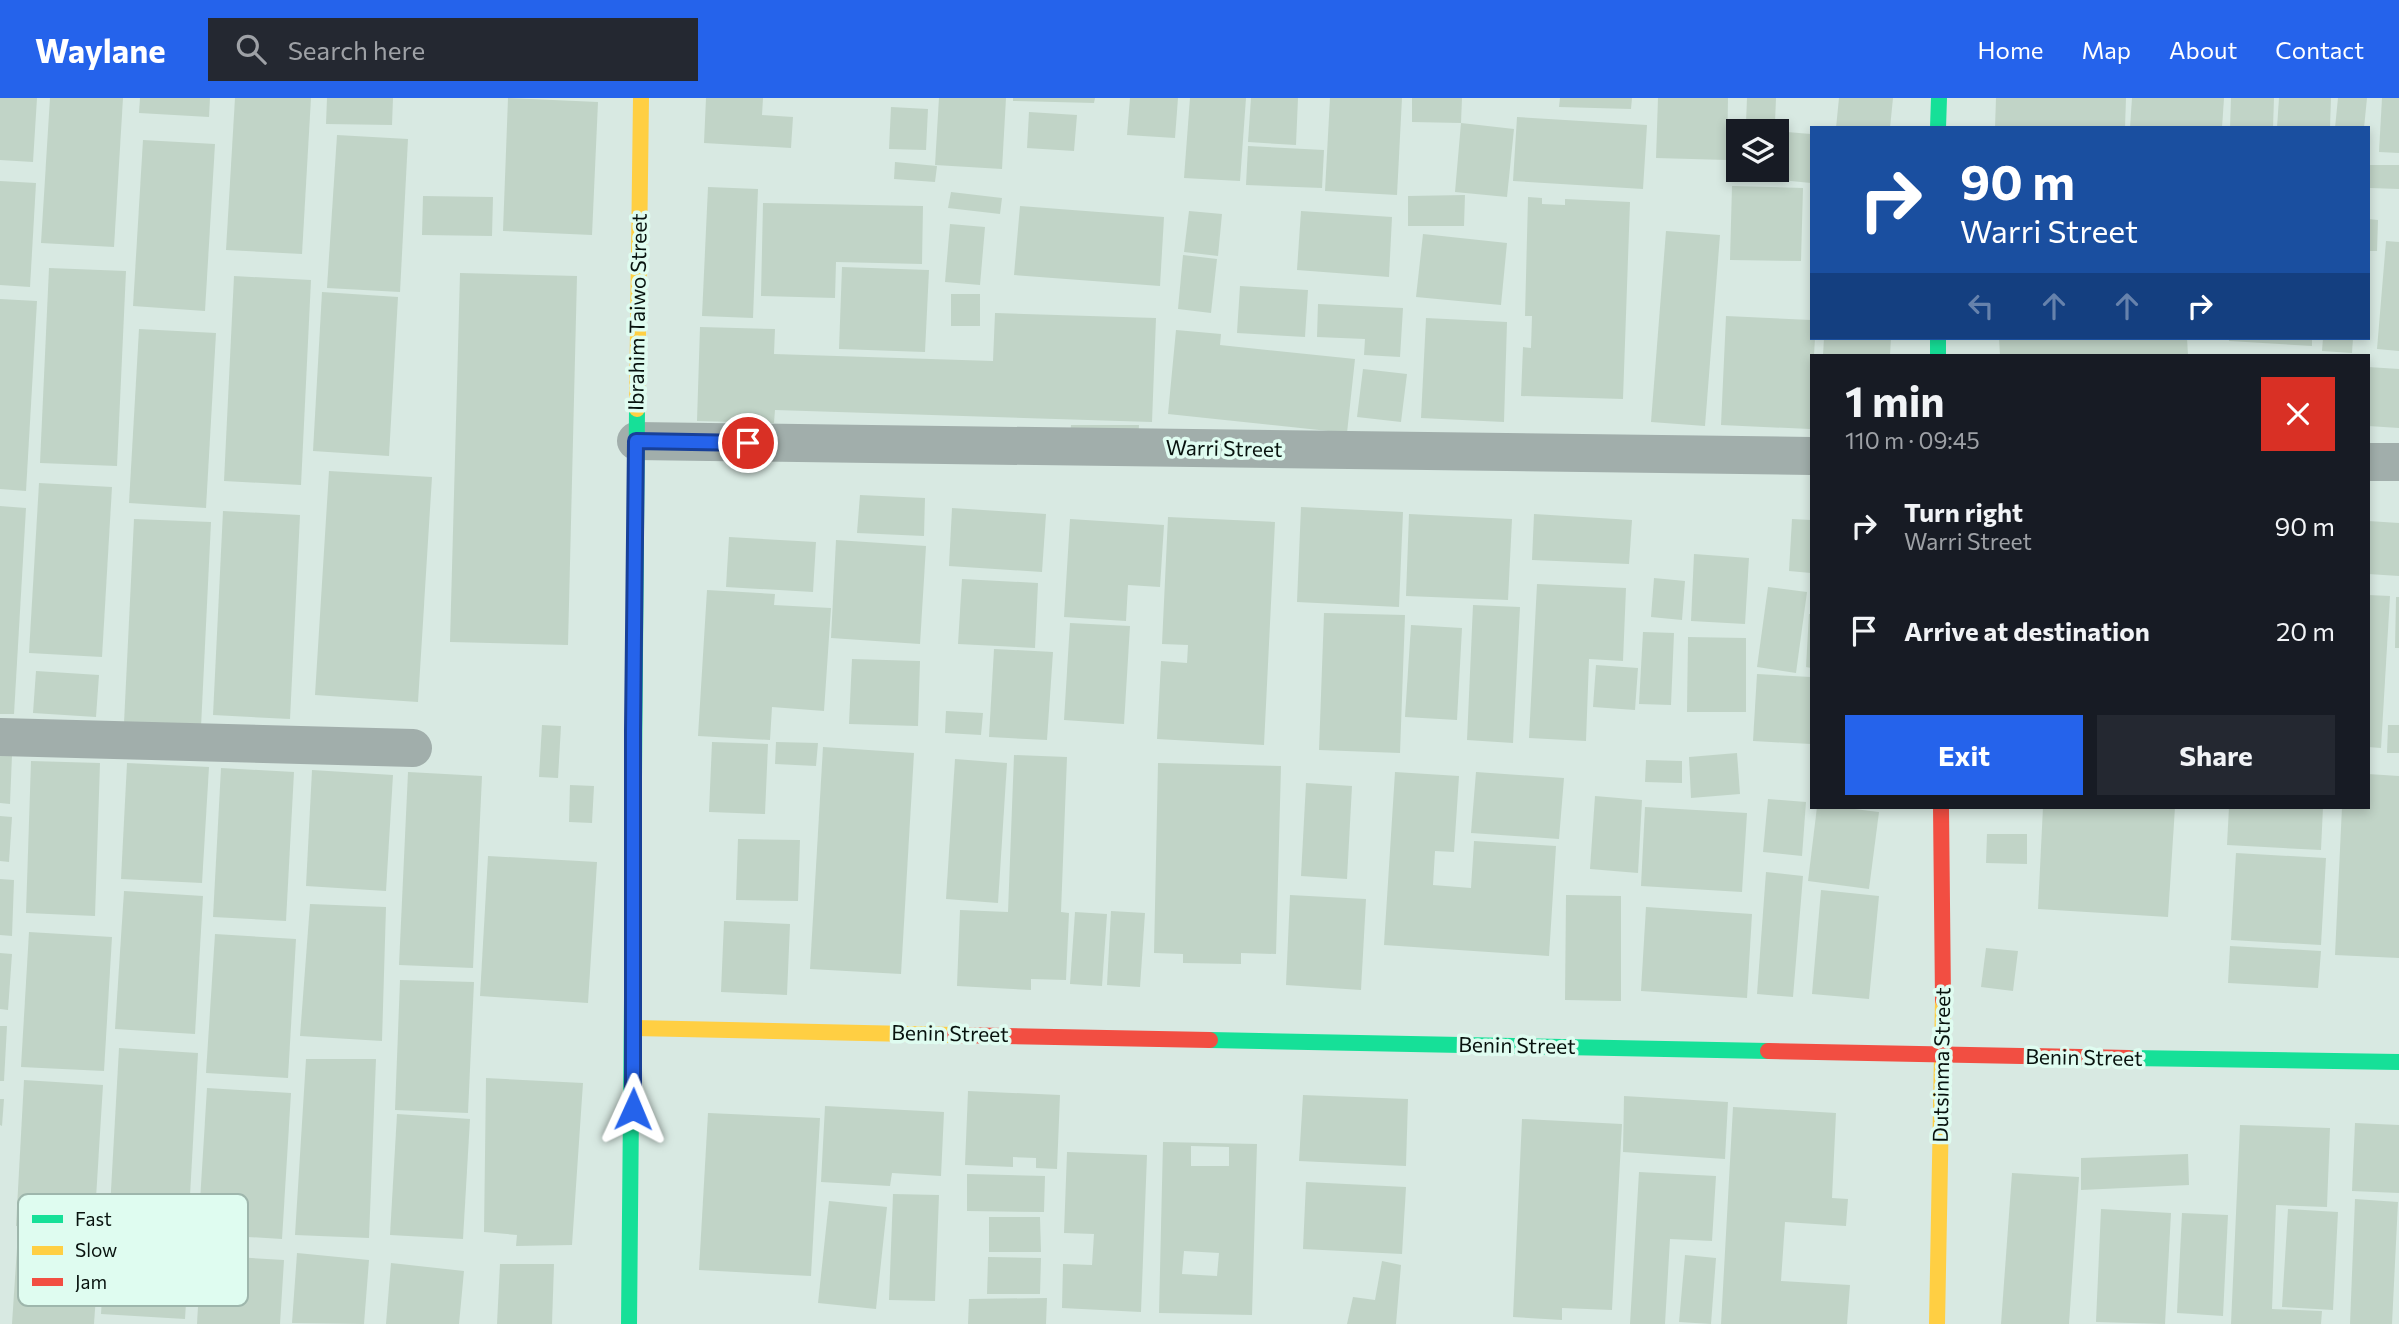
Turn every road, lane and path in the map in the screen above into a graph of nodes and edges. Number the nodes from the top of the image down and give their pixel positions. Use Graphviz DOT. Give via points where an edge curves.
graph roads {
  1 [pos="641,98"];
  2 [pos="1938,98"];
  3 [pos="1938,126"];
  4 [pos="636,441"];
  5 [pos="1810,456"];
  6 [pos="2370,462"];
  7 [pos="2399,462"];
  8 [pos="0,737"];
  9 [pos="413,748"];
  10 [pos="1941,809"];
  11 [pos="634,1028"];
  12 [pos="1943,1055"];
  13 [pos="2399,1062"];
  14 [pos="629,1324"];
  15 [pos="1937,1324"];
  1 -- 4 [label="street, Ibrahim Taiwo Street"];
  2 -- 3 [label="street"];
  4 -- 5 [label="street, Warri Street"];
  4 -- 11 [label="street, Ibrahim Taiwo Street"];
  6 -- 7 [label="street"];
  8 -- 9 [label="street"];
  10 -- 12 [label="street, Dutsinma Street"];
  11 -- 12 [label="street, Benin Street"];
  11 -- 14 [label="street, Ibrahim Taiwo Street"];
  12 -- 13 [label="street, Benin Street"];
  12 -- 15 [label="street, Dutsinma Street"];
}
